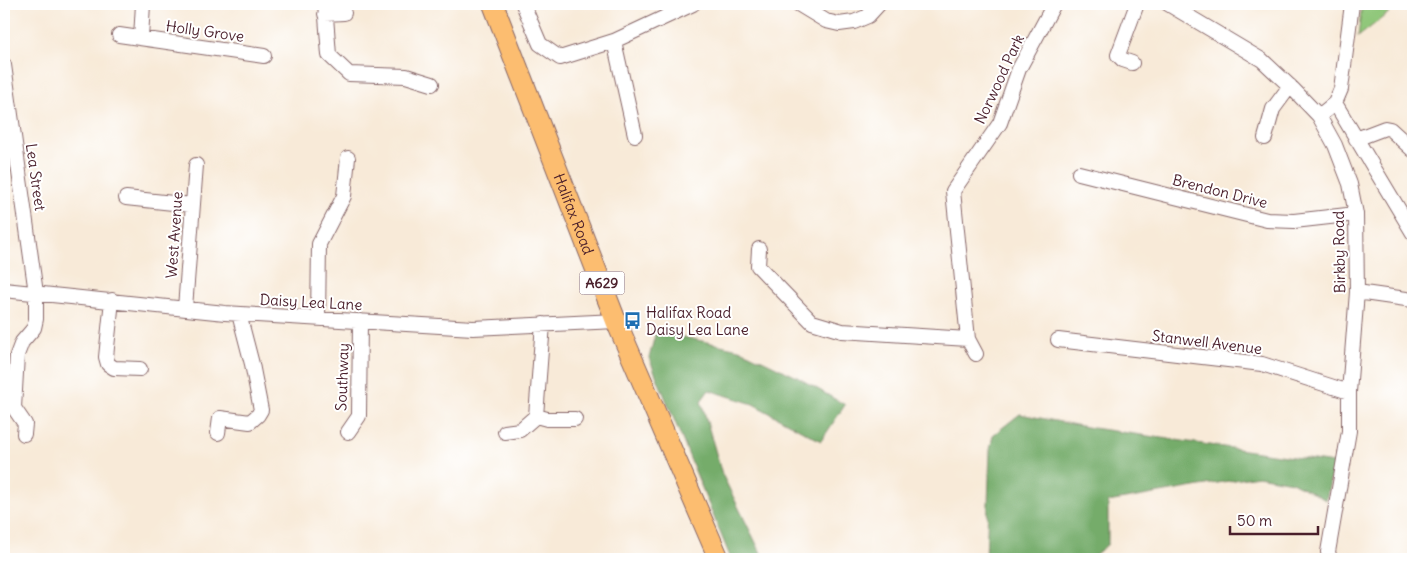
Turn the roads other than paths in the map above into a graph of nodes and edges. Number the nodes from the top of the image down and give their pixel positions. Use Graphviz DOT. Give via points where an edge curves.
graph roads {
  1 [pos="144,4"];
  2 [pos="493,4"];
  3 [pos="523,4"];
  4 [pos="693,4"];
  5 [pos="798,4"];
  6 [pos="879,4"];
  7 [pos="1054,4"];
  8 [pos="1137,4"];
  9 [pos="1168,4"];
  10 [pos="1352,4"];
  11 [pos="325,9"];
  12 [pos="344,13"];
  13 [pos="119,35"];
  14 [pos="141,38"];
  15 [pos="614,41"];
  16 [pos="264,56"];
  17 [pos="1132,63"];
  18 [pos="4,65"];
  19 [pos="432,84"];
  20 [pos="1290,86"];
  21 [pos="1335,104"];
  22 [pos="1319,116"];
  23 [pos="635,136"];
  24 [pos="1265,138"];
  25 [pos="1356,139"];
  26 [pos="1413,150"];
  27 [pos="348,158"];
  28 [pos="196,166"];
  29 [pos="1079,173"];
  30 [pos="126,198"];
  31 [pos="192,205"];
  32 [pos="1356,214"];
  33 [pos="1413,233"];
  34 [pos="759,249"];
  35 [pos="4,290"];
  36 [pos="1357,292"];
  37 [pos="36,293"];
  38 [pos="112,300"];
  39 [pos="1413,300"];
  40 [pos="185,308"];
  41 [pos="239,314"];
  42 [pos="318,318"];
  43 [pos="360,321"];
  44 [pos="616,321"];
  45 [pos="544,324"];
  46 [pos="968,338"];
  47 [pos="1058,340"];
  48 [pos="976,354"];
  49 [pos="140,369"];
  50 [pos="1349,392"];
  51 [pos="536,416"];
  52 [pos="575,419"];
  53 [pos="348,432"];
  54 [pos="505,432"];
  55 [pos="218,433"];
  56 [pos="24,434"];
  57 [pos="1329,556"];
  58 [pos="718,559"];
  1 -- 14 [label="street"];
  2 -- 44 [label="highway, Halifax Road / A629"];
  3 -- 15 [label="street" via="540,44 560,58"];
  4 -- 15 [label="street"];
  5 -- 6 [label="street" via="826,22 839,24 868,16"];
  7 -- 46 [label="street, Norwood Park" via="1019,69 1000,123 953,191"];
  8 -- 17 [label="street" via="1118,55"];
  9 -- 20 [label="street, Birkby Road" via="1262,60"];
  10 -- 21 [label="street" via="1342,89"];
  11 -- 12 [label="street"];
  11 -- 19 [label="street" via="329,55 349,74 406,76"];
  13 -- 14 [label="street, Holly Grove"];
  14 -- 16 [label="street, Holly Grove"];
  15 -- 23 [label="street"];
  18 -- 37 [label="street, Lea Street"];
  20 -- 22 [label="street, Birkby Road"];
  20 -- 24 [label="street" via="1273,109"];
  21 -- 22 [label="street"];
  21 -- 25 [label="street"];
  22 -- 32 [label="street, Birkby Road" via="1335,145 1350,184"];
  25 -- 26 [label="street" via="1390,128"];
  25 -- 33 [label="street"];
  27 -- 42 [label="street" via="344,196 319,244"];
  28 -- 31 [label="street, West Avenue"];
  29 -- 32 [label="street, Brendon Drive" via="1267,220 1294,221"];
  30 -- 31 [label="street"];
  31 -- 40 [label="street, West Avenue"];
  32 -- 36 [label="street, Birkby Road"];
  34 -- 46 [label="street" via="758,266 812,322 842,332"];
  35 -- 37 [label="street, Daisy Lea Lane"];
  36 -- 39 [label="street"];
  36 -- 50 [label="street, Birkby Road"];
  37 -- 38 [label="street, Daisy Lea Lane"];
  37 -- 56 [label="street, Lea Street" via="34,328 22,342 17,355 14,408 24,424"];
  38 -- 40 [label="street, Daisy Lea Lane"];
  38 -- 49 [label="street" via="108,364 114,368"];
  40 -- 41 [label="street, Daisy Lea Lane"];
  41 -- 42 [label="street, Daisy Lea Lane"];
  41 -- 55 [label="street" via="261,410 250,422 220,418"];
  42 -- 43 [label="street, Daisy Lea Lane"];
  43 -- 45 [label="street, Daisy Lea Lane" via="473,328"];
  43 -- 53 [label="street, Southway" via="359,416"];
  44 -- 45 [label="street, Daisy Lea Lane"];
  44 -- 58 [label="highway, Halifax Road / A629"];
  45 -- 51 [label="street"];
  46 -- 48 [label="street, Norwood Park"];
  47 -- 50 [label="street, Stanwell Avenue" via="1262,364"];
  50 -- 57 [label="street, Birkby Road" via="1348,431"];
  51 -- 52 [label="street"];
  51 -- 54 [label="street" via="520,430"];
}
